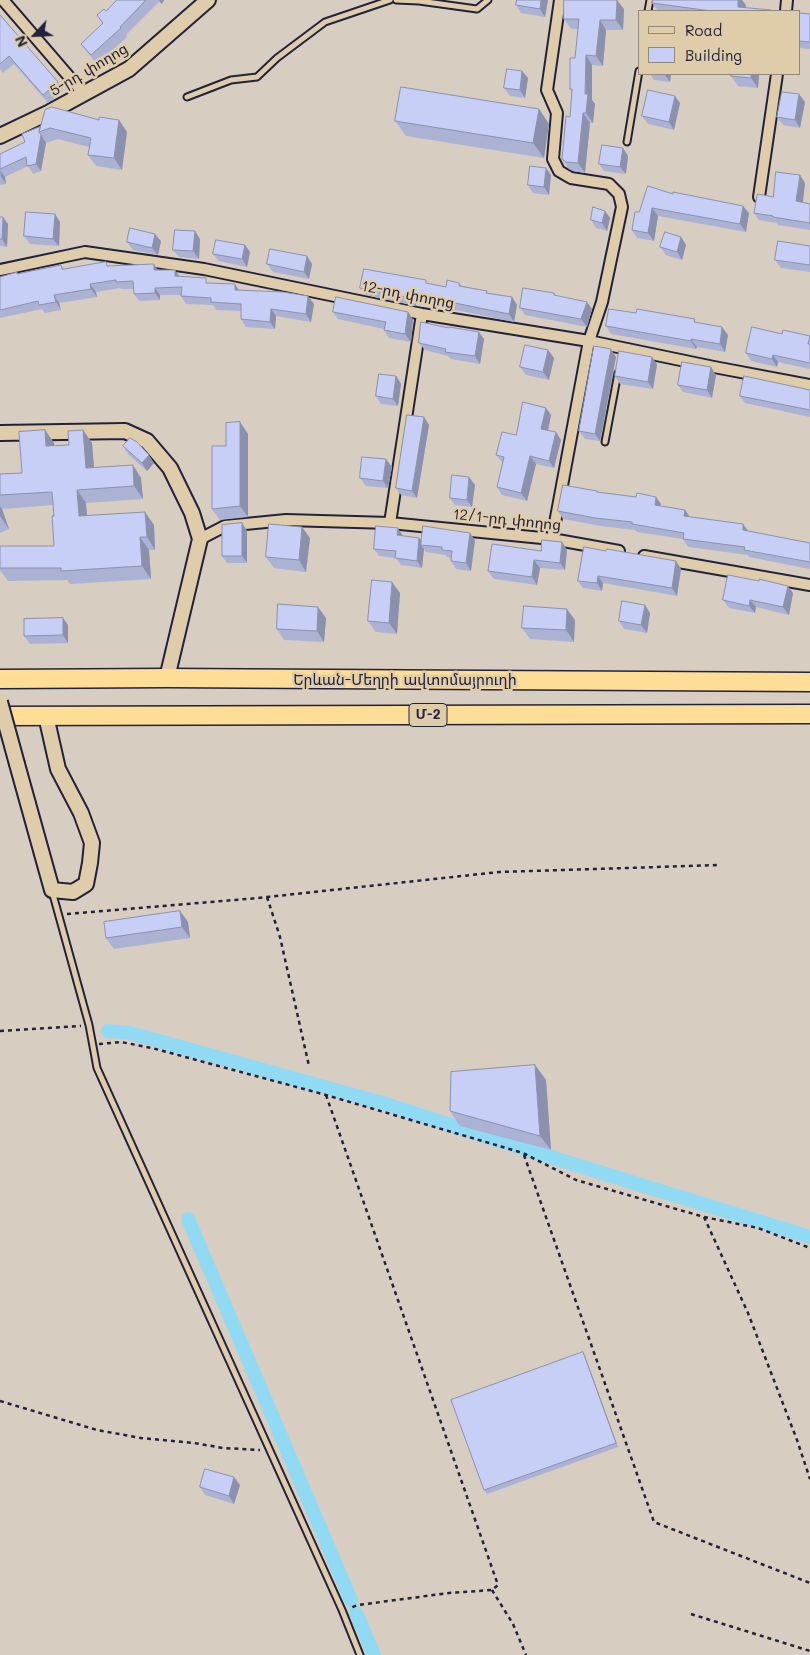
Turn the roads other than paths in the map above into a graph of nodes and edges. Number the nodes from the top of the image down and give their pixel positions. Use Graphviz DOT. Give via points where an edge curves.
graph roads {
  1 [pos="3,0"];
  2 [pos="208,0"];
  3 [pos="390,0"];
  4 [pos="396,0"];
  5 [pos="488,0"];
  6 [pos="560,0"];
  7 [pos="638,75"];
  8 [pos="777,75"];
  9 [pos="84,94"];
  10 [pos="187,97"];
  11 [pos="0,136"];
  12 [pos="627,142"];
  13 [pos="759,197"];
  14 [pos="0,270"];
  15 [pos="422,314"];
  16 [pos="589,341"];
  17 [pos="619,367"];
  18 [pos="810,385"];
  19 [pos="0,433"];
  20 [pos="606,442"];
  21 [pos="390,523"];
  22 [pos="200,538"];
  23 [pos="552,540"];
  24 [pos="810,585"];
  25 [pos="167,678"];
  26 [pos="0,680"];
  27 [pos="810,682"];
  28 [pos="0,702"];
  29 [pos="810,714"];
  30 [pos="0,716"];
  31 [pos="46,716"];
  32 [pos="52,890"];
  33 [pos="360,1655"];
  1 -- 9 [label="street"];
  2 -- 9 [label="street, 5-րդ փողոց" via="129,69"];
  3 -- 10 [label="lane" via="326,22 257,76 231,80"];
  4 -- 5 [label="lane" via="477,9"];
  6 -- 16 [label="street" via="547,90 557,113 553,159 559,171 571,178 609,184 619,194 622,207 602,302"];
  7 -- 12 [label="lane"];
  8 -- 13 [label="street"];
  9 -- 11 [label="street, 5-րդ փողոց"];
  14 -- 15 [label="street, 12-րդ փողոց" via="85,252 204,268"];
  15 -- 16 [label="street, 12-րդ փողոց"];
  15 -- 21 [label="street"];
  16 -- 18 [label="street, 12-րդ փողոց" via="621,352"];
  16 -- 23 [label="street"];
  17 -- 20 [label="lane"];
  19 -- 22 [label="street" via="125,431 147,441 170,468 192,512"];
  21 -- 22 [label="street, 12/1-րդ փողոց" via="286,520 225,526"];
  21 -- 23 [label="street, 12/1-րդ փողոց"];
  22 -- 25 [label="street"];
  23 -- 24 [label="street, 12/1-րդ փողոց"];
  25 -- 26 [label="highway, Երևան-Մեղրի ավտոմայրուղի"];
  25 -- 27 [label="highway, Երևան-Մեղրի ավտոմայրուղի"];
  28 -- 32 [label="street, bridge"];
  29 -- 31 [label="highway, Մ-2"];
  30 -- 31 [label="highway, Մ-2"];
  31 -- 32 [label="street" via="58,770 81,813 92,843 86,884 73,892"];
  32 -- 33 [label="lane" via="89,1025 97,1068"];
}
